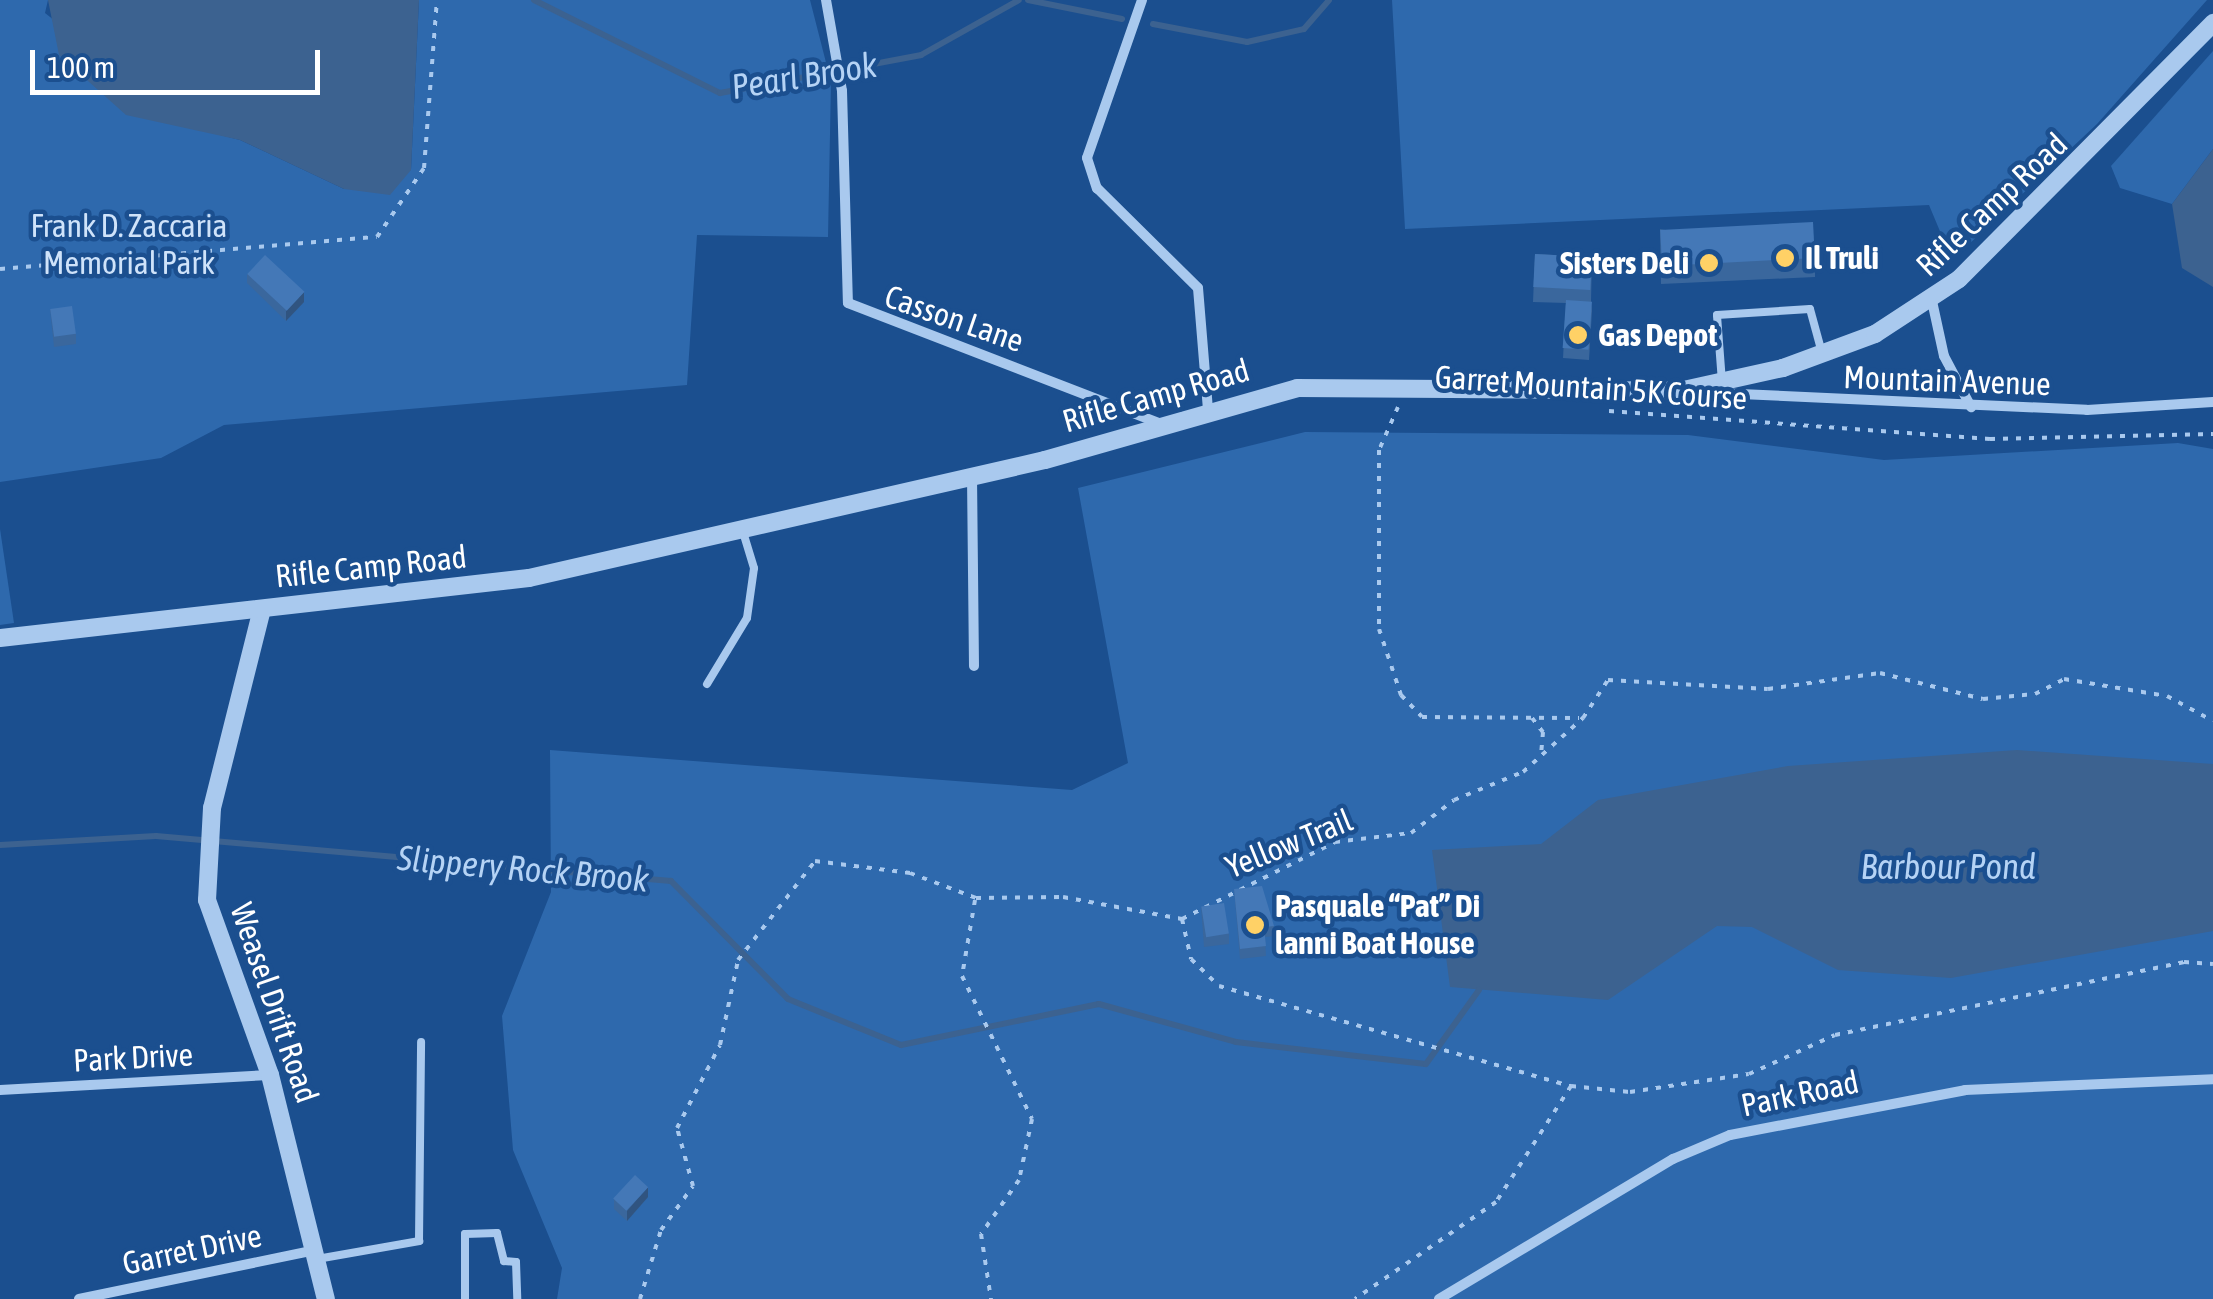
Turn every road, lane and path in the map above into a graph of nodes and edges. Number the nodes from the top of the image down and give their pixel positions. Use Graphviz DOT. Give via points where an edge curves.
graph roads {
  1 [pos="437,0"];
  2 [pos="826,0"];
  3 [pos="1142,0"];
  4 [pos="2213,23"];
  5 [pos="0,269"];
  6 [pos="1932,301"];
  7 [pos="1823,355"];
  8 [pos="1722,382"];
  9 [pos="1679,391"];
  10 [pos="1410,398"];
  11 [pos="2213,402"];
  12 [pos="1971,408"];
  13 [pos="1208,409"];
  14 [pos="1595,410"];
  15 [pos="1163,425"];
  16 [pos="2213,434"];
  17 [pos="972,474"];
  18 [pos="742,527"];
  19 [pos="262,609"];
  20 [pos="0,638"];
  21 [pos="974,666"];
  22 [pos="707,684"];
  23 [pos="1532,718"];
  24 [pos="1583,718"];
  25 [pos="2213,722"];
  26 [pos="1541,756"];
  27 [pos="976,898"];
  28 [pos="1182,919"];
  29 [pos="2213,964"];
  30 [pos="421,1042"];
  31 [pos="270,1076"];
  32 [pos="2213,1079"];
  33 [pos="1571,1086"];
  34 [pos="0,1090"];
  35 [pos="316,1254"];
  36 [pos="79,1299"];
  37 [pos="326,1299"];
  38 [pos="465,1299"];
  39 [pos="517,1299"];
  40 [pos="640,1299"];
  41 [pos="991,1299"];
  42 [pos="1355,1299"];
  43 [pos="1439,1299"];
  1 -- 5 [label="path" via="424,168 377,237"];
  2 -- 15 [label="street, Casson Lane" via="842,90 848,303"];
  3 -- 13 [label="street" via="1087,158 1097,188 1198,288"];
  4 -- 6 [label="street, Rifle Camp Road" via="2098,147"];
  6 -- 7 [label="street, Rifle Camp Road"];
  6 -- 12 [label="street" via="1944,356"];
  7 -- 8 [label="street, Rifle Camp Road"];
  7 -- 8 [label="lane" via="1810,308 1717,315"];
  8 -- 9 [label="street, Rifle Camp Road"];
  9 -- 12 [label="street, Mountain Avenue"];
  9 -- 13 [label="street, Rifle Camp Road" via="1342,382"];
  10 -- 23 [label="path, Garret Mountain 5K Course" via="1388,414 1379,450 1379,629 1400,695 1422,716"];
  11 -- 12 [label="street, Mountain Avenue"];
  13 -- 15 [label="street, Rifle Camp Road"];
  14 -- 16 [label="path, Garret Mountain 5K Course" via="1990,439"];
  15 -- 17 [label="street, Rifle Camp Road"];
  17 -- 18 [label="street, Rifle Camp Road"];
  17 -- 21 [label="street"];
  18 -- 19 [label="street, Rifle Camp Road" via="480,587"];
  18 -- 22 [label="lane" via="752,594"];
  19 -- 20 [label="street, Rifle Camp Road"];
  19 -- 31 [label="street, Weasel Drift Road" via="204,869 214,931"];
  23 -- 24 [label="path, Garret Mountain 5K Course"];
  23 -- 26 [label="path" via="1543,732"];
  24 -- 25 [label="path, Yellow Trail" via="1608,680 1768,689 1880,673 1983,699 2035,694 2064,679 2132,686"];
  24 -- 26 [label="path, Yellow Trail"];
  26 -- 28 [label="path, Yellow Trail" via="1410,833 1335,842"];
  27 -- 28 [label="path" via="1064,898"];
  27 -- 40 [label="path" via="944,881 832,859 815,861 774,904 738,960 720,1045 682,1109 677,1128 692,1186 661,1230"];
  27 -- 41 [label="path" via="962,976 1032,1119 1019,1180 981,1234"];
  28 -- 33 [label="path" via="1191,959 1220,986"];
  29 -- 33 [label="path" via="2184,962 1835,1034 1749,1074 1630,1092"];
  30 -- 35 [label="lane" via="419,1241"];
  31 -- 34 [label="street, Park Drive"];
  31 -- 35 [label="street, Weasel Drift Road"];
  32 -- 43 [label="street, Park Road" via="1965,1090 1730,1135 1673,1159"];
  33 -- 42 [label="path" via="1496,1202"];
  35 -- 36 [label="street, Garret Drive"];
  35 -- 37 [label="street, Weasel Drift Road"];
  38 -- 39 [label="lane" via="465,1234 498,1233 504,1261 516,1262"];
}
